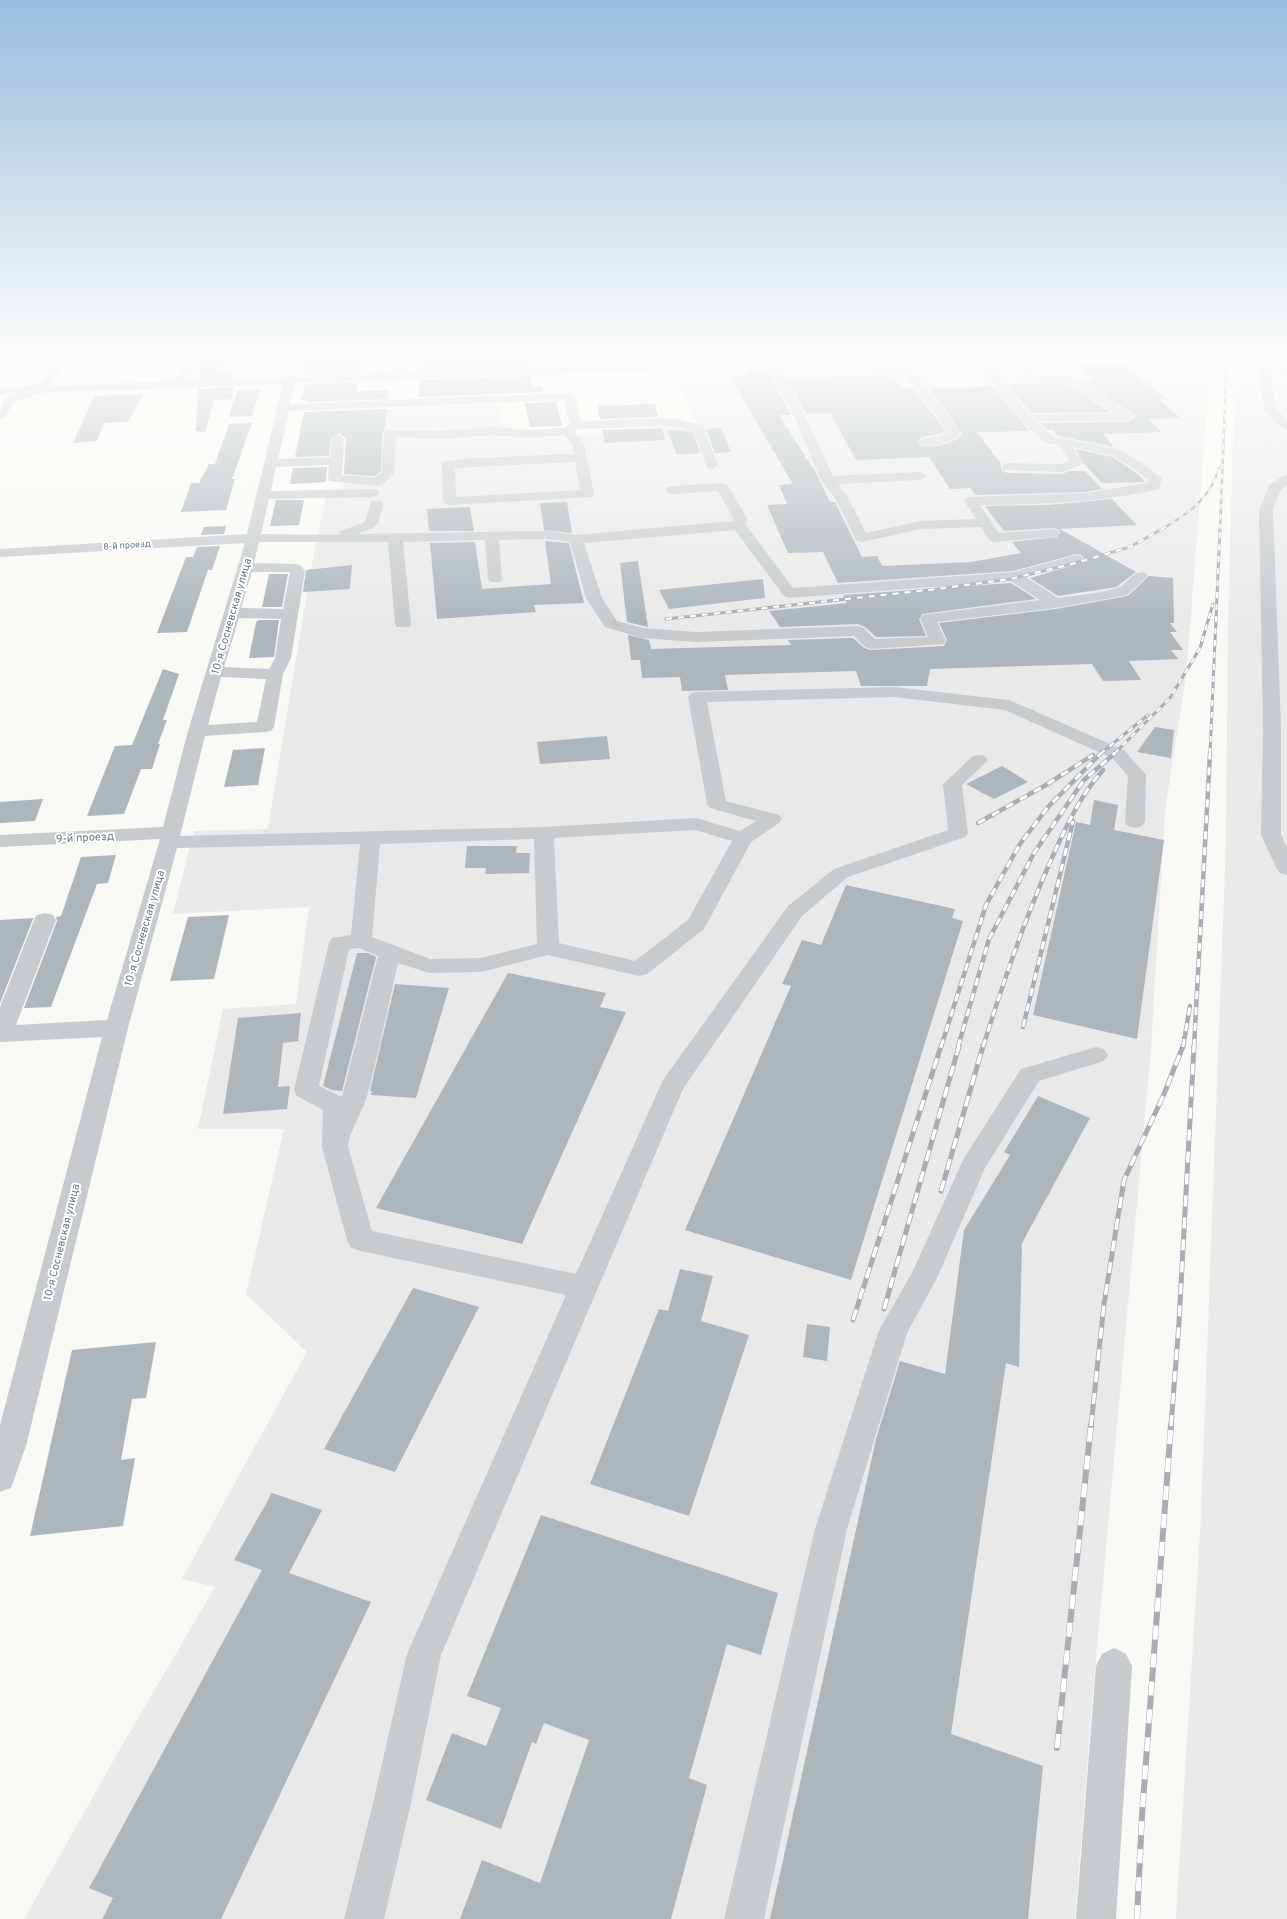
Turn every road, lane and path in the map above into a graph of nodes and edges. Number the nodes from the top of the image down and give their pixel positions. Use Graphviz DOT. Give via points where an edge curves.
graph roads {
  1 [pos="274,445"];
  2 [pos="337,445"];
  3 [pos="389,445"];
  4 [pos="578,445"];
  5 [pos="705,445"];
  6 [pos="813,445"];
  7 [pos="1067,445"];
  8 [pos="1078,445"];
  9 [pos="580,458"];
  10 [pos="336,461"];
  11 [pos="270,462"];
  12 [pos="712,465"];
  13 [pos="1008,467"];
  14 [pos="920,476"];
  15 [pos="1287,478"];
  16 [pos="828,480"];
  17 [pos="673,490"];
  18 [pos="263,495"];
  19 [pos="985,523"];
  20 [pos="739,525"];
  21 [pos="1052,533"];
  22 [pos="492,536"];
  23 [pos="395,537"];
  24 [pos="254,538"];
  25 [pos="335,538"];
  26 [pos="576,540"];
  27 [pos="0,553"];
  28 [pos="1076,559"];
  29 [pos="246,567"];
  30 [pos="1014,576"];
  31 [pos="1142,576"];
  32 [pos="495,579"];
  33 [pos="1055,604"];
  34 [pos="232,614"];
  35 [pos="290,614"];
  36 [pos="404,624"];
  37 [pos="215,672"];
  38 [pos="275,674"];
  39 [pos="197,731"];
  40 [pos="1279,757"];
  41 [pos="979,760"];
  42 [pos="1135,822"];
  43 [pos="544,833"];
  44 [pos="170,837"];
  45 [pos="371,838"];
  46 [pos="743,838"];
  47 [pos="0,841"];
  48 [pos="1287,868"];
  49 [pos="45,920"];
  50 [pos="361,941"];
  51 [pos="548,948"];
  52 [pos="390,953"];
  53 [pos="116,1028"];
  54 [pos="0,1034"];
  55 [pos="1096,1055"];
  56 [pos="335,1147"];
  57 [pos="584,1287"];
  58 [pos="5,1446"];
  59 [pos="0,1476"];
  60 [pos="1114,1666"];
  61 [pos="364,1919"];
  62 [pos="744,1919"];
  63 [pos="1096,1919"];
  1 -- 11 [label="street, 10-я Сосневская улица"];
  2 -- 10 [label="street"];
  3 -- 10 [label="street" via="388,473 377,482 335,478"];
  4 -- 9 [label="street"];
  5 -- 12 [label="street"];
  6 -- 16 [label="street"];
  7 -- 13 [label="street" via="1076,462 1063,468"];
  8 -- 19 [label="street" via="1118,453 1155,478 1154,486 1125,493 1068,499 972,501"];
  9 -- 9 [label="street" via="586,494 450,501 448,465"];
  10 -- 11 [label="street"];
  11 -- 18 [label="street, 10-я Сосневская улица"];
  14 -- 16 [label="street"];
  15 -- 40 [label="street" via="1274,489 1266,510"];
  16 -- 19 [label="street" via="841,497 862,538 921,525"];
  17 -- 20 [label="street" via="722,487 740,518"];
  18 -- 24 [label="street, 10-я Сосневская улица"];
  18 -- 25 [label="street" via="375,499 371,524"];
  19 -- 21 [label="street" via="995,538"];
  20 -- 26 [label="street, 8-й проезд"];
  20 -- 30 [label="street" via="789,593"];
  22 -- 23 [label="street, 8-й проезд"];
  22 -- 26 [label="street, 8-й проезд" via="547,535"];
  22 -- 32 [label="street"];
  23 -- 25 [label="street, 8-й проезд"];
  23 -- 36 [label="street"];
  24 -- 25 [label="street, 8-й проезд"];
  24 -- 27 [label="street, 8-й проезд"];
  24 -- 29 [label="street, 10-я Сосневская улица"];
  26 -- 33 [label="street" via="594,598 611,624 642,633 696,637 858,631 871,644 938,641 928,618"];
  28 -- 30 [label="street"];
  29 -- 34 [label="street, 10-я Сосневская улица"];
  29 -- 35 [label="street" via="295,568 298,571"];
  30 -- 33 [label="street"];
  31 -- 33 [label="street" via="1123,591"];
  34 -- 35 [label="street"];
  34 -- 37 [label="street, 10-я Сосневская улица"];
  35 -- 38 [label="street" via="283,658"];
  37 -- 38 [label="street"];
  37 -- 39 [label="street, 10-я Сосневская улица"];
  38 -- 39 [label="street" via="265,727"];
  39 -- 44 [label="street, 10-я Сосневская улица"];
  40 -- 48 [label="street" via="1272,835"];
  41 -- 57 [label="street" via="952,784 958,833 840,874 795,911 672,1086"];
  42 -- 46 [label="street" via="1137,775 1118,754 1009,705 894,692 697,697 717,804 772,819"];
  43 -- 45 [label="street, 9-й проезд"];
  43 -- 46 [label="street, 9-й проезд" via="696,824"];
  43 -- 51 [label="street"];
  44 -- 45 [label="street, 9-й проезд"];
  44 -- 47 [label="street, 9-й проезд"];
  44 -- 53 [label="street, 10-я Сосневская улица"];
  45 -- 50 [label="street"];
  46 -- 51 [label="street" via="696,924 639,969"];
  49 -- 54 [label="street"];
  50 -- 52 [label="street"];
  50 -- 56 [label="street" via="340,943 306,1090 335,1105"];
  51 -- 52 [label="street" via="481,965 429,966"];
  52 -- 56 [label="street" via="354,1097"];
  53 -- 54 [label="street"];
  53 -- 58 [label="street, 10-я Сосневская улица"];
  55 -- 62 [label="street" via="1030,1075 973,1165 923,1278 893,1330 831,1529"];
  56 -- 57 [label="street" via="361,1240"];
  57 -- 61 [label="street" via="424,1654"];
  58 -- 59 [label="street, 10-я Сосневская улица"];
  60 -- 63 [label="street"];
}
